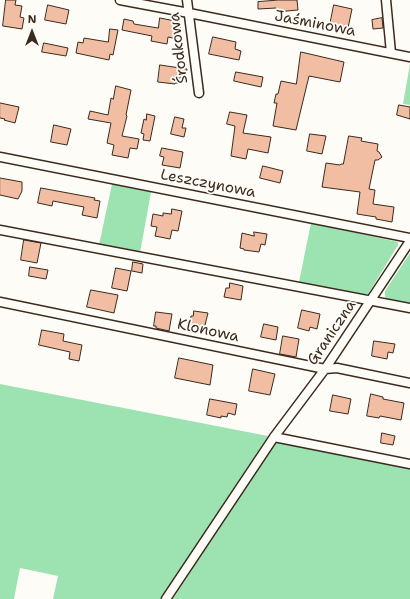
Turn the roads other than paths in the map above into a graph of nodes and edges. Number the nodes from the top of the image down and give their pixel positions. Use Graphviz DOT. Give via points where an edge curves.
graph roads {
  1 [pos="120,0"];
  2 [pos="187,0"];
  3 [pos="386,0"];
  4 [pos="189,12"];
  5 [pos="391,53"];
  6 [pos="410,57"];
  7 [pos="198,93"];
  8 [pos="0,158"];
  9 [pos="0,230"];
  10 [pos="410,240"];
  11 [pos="371,301"];
  12 [pos="0,302"];
  13 [pos="410,308"];
  14 [pos="325,369"];
  15 [pos="410,382"];
  16 [pos="274,437"];
  17 [pos="410,464"];
  18 [pos="166,599"];
  1 -- 4 [label="street, Jaśminowa"];
  2 -- 4 [label="street, Środkowa"];
  3 -- 5 [label="street"];
  4 -- 5 [label="street, Jaśminowa"];
  4 -- 7 [label="street, Środkowa"];
  5 -- 6 [label="street, Jaśminowa"];
  8 -- 10 [label="street, Leszczynowa"];
  9 -- 11 [label="street"];
  10 -- 11 [label="street, Graniczna"];
  11 -- 13 [label="street"];
  11 -- 14 [label="street, Graniczna"];
  12 -- 14 [label="street, Klonowa"];
  14 -- 15 [label="street, Klonowa" via="337,368"];
  14 -- 16 [label="street, Graniczna"];
  16 -- 17 [label="street"];
  16 -- 18 [label="street, Graniczna"];
}
